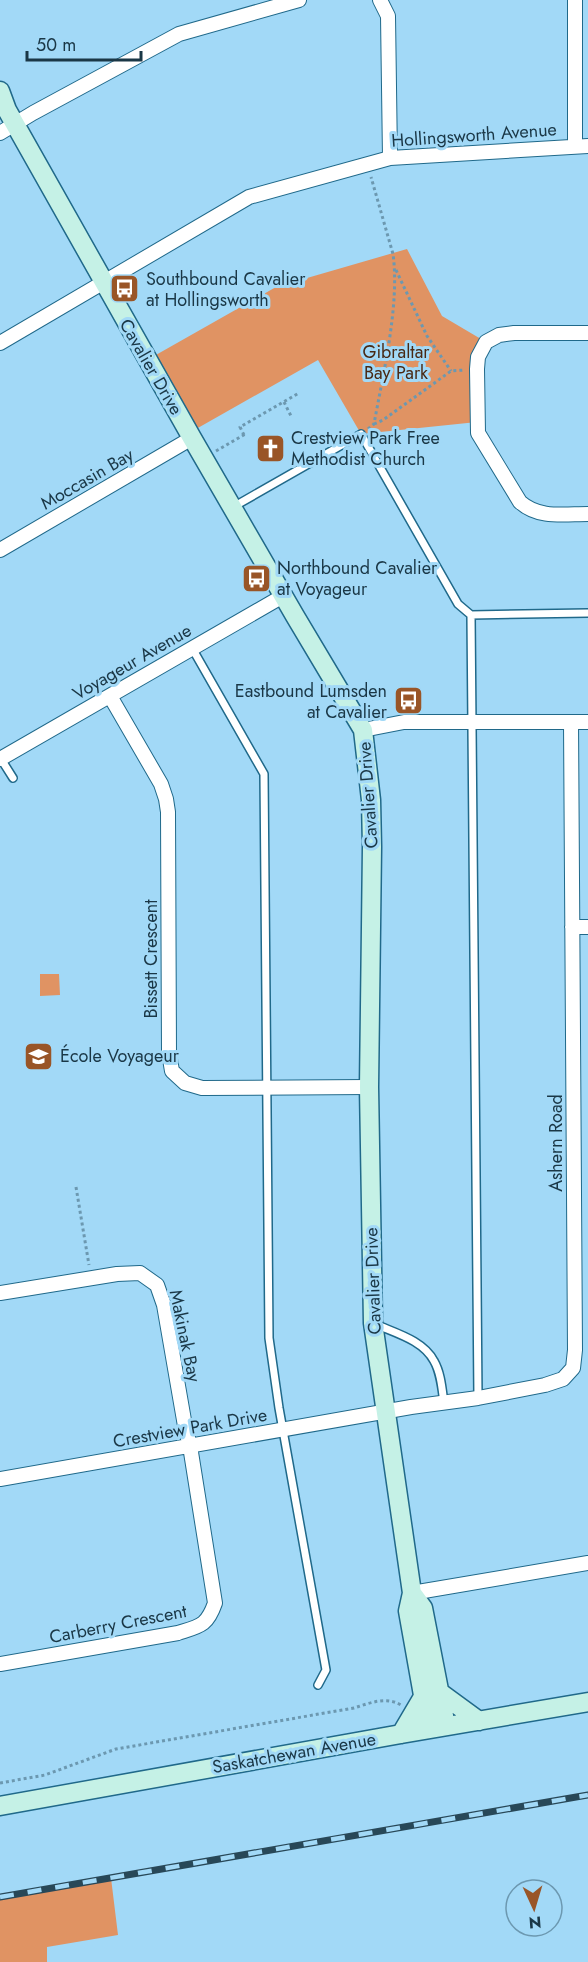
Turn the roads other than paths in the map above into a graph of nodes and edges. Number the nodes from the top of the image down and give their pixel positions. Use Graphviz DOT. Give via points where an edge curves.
graph roads {
  1 [pos="299,0"];
  2 [pos="380,0"];
  3 [pos="575,0"];
  4 [pos="0,91"];
  5 [pos="8,129"];
  6 [pos="581,146"];
  7 [pos="390,158"];
  8 [pos="104,283"];
  9 [pos="588,333"];
  10 [pos="0,343"];
  11 [pos="192,438"];
  12 [pos="232,508"];
  13 [pos="588,514"];
  14 [pos="0,550"];
  15 [pos="283,596"];
  16 [pos="588,613"];
  17 [pos="471,615"];
  18 [pos="192,648"];
  19 [pos="110,696"];
  20 [pos="588,722"];
  21 [pos="473,723"];
  22 [pos="571,723"];
  23 [pos="363,730"];
  24 [pos="1,759"];
  25 [pos="13,778"];
  26 [pos="572,927"];
  27 [pos="588,927"];
  28 [pos="266,1087"];
  29 [pos="369,1088"];
  30 [pos="0,1293"];
  31 [pos="373,1323"];
  32 [pos="478,1398"];
  33 [pos="444,1402"];
  34 [pos="386,1412"];
  35 [pos="284,1429"];
  36 [pos="190,1446"];
  37 [pos="0,1479"];
  38 [pos="588,1563"];
  39 [pos="412,1593"];
  40 [pos="0,1664"];
  41 [pos="318,1685"];
  42 [pos="431,1693"];
  43 [pos="588,1702"];
  44 [pos="479,1721"];
  45 [pos="438,1728"];
  46 [pos="401,1734"];
  47 [pos="0,1806"];
  1 -- 5 [label="street" via="179,34"];
  2 -- 7 [label="street" via="388,16"];
  3 -- 6 [label="street"];
  4 -- 5 [label="street, Cavalier Drive"];
  5 -- 8 [label="street, Cavalier Drive"];
  6 -- 7 [label="street, Hollingsworth Avenue"];
  7 -- 8 [label="street, Hollingsworth Avenue" via="249,197"];
  8 -- 10 [label="street, Hollingsworth Avenue"];
  8 -- 11 [label="street, Cavalier Drive"];
  9 -- 13 [label="street" via="499,335 486,342 477,369 478,433 520,502 529,510 546,514"];
  11 -- 12 [label="street, Cavalier Drive"];
  11 -- 14 [label="street, Moccasin Bay"];
  12 -- 15 [label="street, Cavalier Drive"];
  12 -- 17 [label="lane" via="361,434 458,604"];
  15 -- 18 [label="street, Voyageur Avenue"];
  15 -- 23 [label="street, Cavalier Drive"];
  16 -- 17 [label="lane"];
  17 -- 21 [label="lane"];
  18 -- 19 [label="street, Voyageur Avenue"];
  18 -- 28 [label="lane" via="264,774"];
  19 -- 24 [label="street, Voyageur Avenue"];
  19 -- 28 [label="street, Bissett Crescent" via="166,799 172,1071 185,1083 202,1088"];
  20 -- 22 [label="street"];
  21 -- 22 [label="street"];
  21 -- 23 [label="street" via="404,722"];
  21 -- 32 [label="lane"];
  22 -- 26 [label="street, Ashern Road"];
  23 -- 29 [label="street, Cavalier Drive" via="372,847"];
  24 -- 25 [label="lane"];
  26 -- 27 [label="street"];
  26 -- 32 [label="street, Ashern Road" via="573,1368 563,1379 545,1385"];
  28 -- 29 [label="street, Bissett Crescent"];
  28 -- 35 [label="lane" via="269,1338"];
  29 -- 31 [label="street, Cavalier Drive"];
  30 -- 36 [label="street, Makinak Bay" via="140,1273 157,1286 164,1305"];
  31 -- 33 [label="lane" via="423,1347 434,1360"];
  31 -- 34 [label="street, Cavalier Drive"];
  32 -- 33 [label="street, Ashern Road"];
  33 -- 34 [label="street, Ashern Road"];
  34 -- 35 [label="street, Crestview Park Drive"];
  34 -- 39 [label="street, Cavalier Drive"];
  35 -- 36 [label="street, Crestview Park Drive"];
  35 -- 41 [label="lane" via="326,1670"];
  36 -- 37 [label="street, Crestview Park Drive"];
  36 -- 40 [label="street, Carberry Crescent" via="215,1603 210,1617 201,1625 178,1633"];
  38 -- 39 [label="street"];
  39 -- 42 [label="street, Cavalier Drive" via="408,1611"];
  42 -- 44 [label="street"];
  42 -- 45 [label="street, Cavalier Drive"];
  42 -- 46 [label="street"];
  43 -- 44 [label="street, Saskatchewan Avenue"];
  44 -- 45 [label="street, Saskatchewan Avenue"];
  45 -- 46 [label="street, Saskatchewan Avenue"];
  46 -- 47 [label="street, Saskatchewan Avenue"];
}
